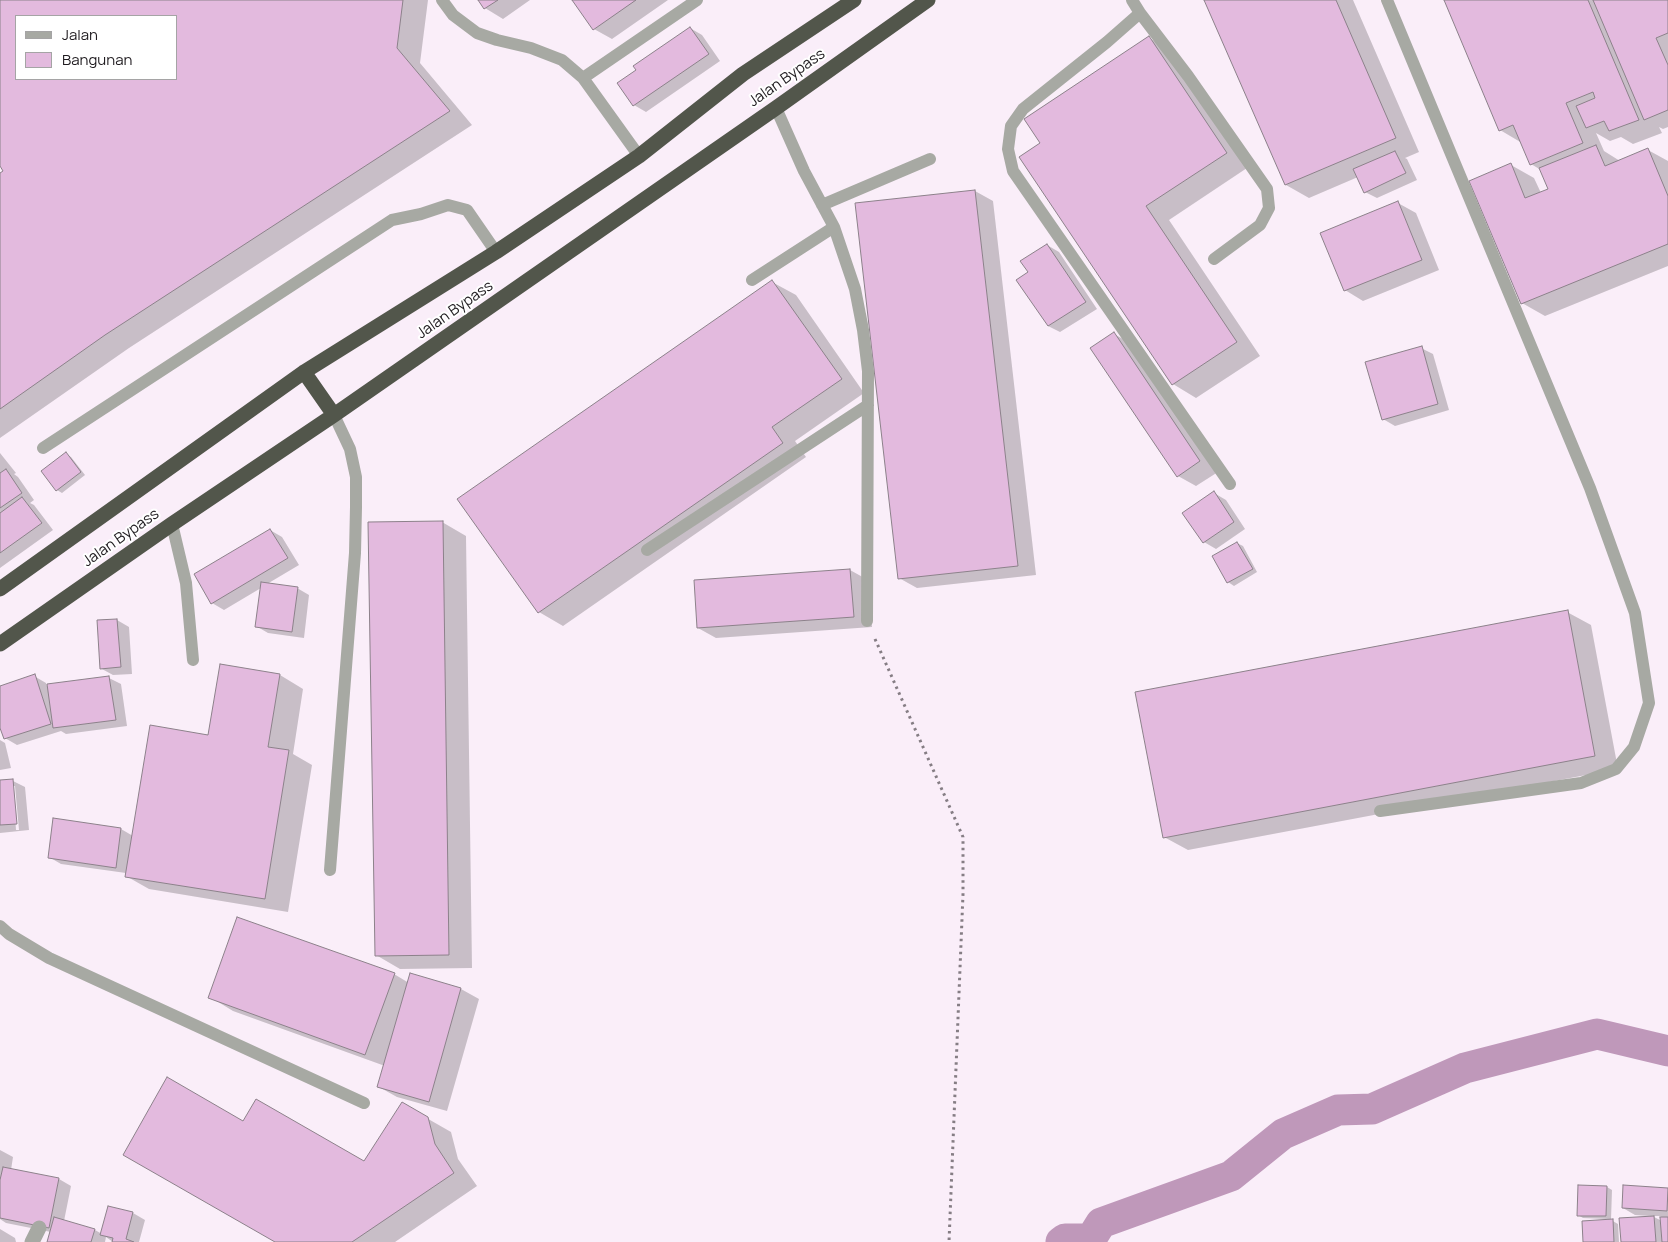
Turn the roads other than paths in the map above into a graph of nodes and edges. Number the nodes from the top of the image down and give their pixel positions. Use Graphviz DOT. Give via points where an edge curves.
graph roads {
  1 [pos="442,0"];
  2 [pos="698,0"];
  3 [pos="854,0"];
  4 [pos="928,0"];
  5 [pos="1132,0"];
  6 [pos="1388,0"];
  7 [pos="1140,13"];
  8 [pos="583,78"];
  9 [pos="776,108"];
  10 [pos="639,156"];
  11 [pos="930,159"];
  12 [pos="822,205"];
  13 [pos="834,227"];
  14 [pos="496,252"];
  15 [pos="1214,258"];
  16 [pos="752,280"];
  17 [pos="304,372"];
  18 [pos="868,405"];
  19 [pos="334,415"];
  20 [pos="43,448"];
  21 [pos="1230,484"];
  22 [pos="172,524"];
  23 [pos="647,550"];
  24 [pos="0,589"];
  25 [pos="867,621"];
  26 [pos="0,644"];
  27 [pos="193,660"];
  28 [pos="1380,811"];
  29 [pos="330,870"];
  30 [pos="0,926"];
  31 [pos="364,1103"];
  32 [pos="39,1228"];
  33 [pos="32,1242"];
  1 -- 8 [label="lane" via="453,15 477,33 562,60"];
  2 -- 8 [label="lane"];
  3 -- 10 [label="highway, Jalan Bypass" via="743,74"];
  4 -- 9 [label="highway, Jalan Bypass"];
  5 -- 7 [label="lane"];
  6 -- 28 [label="lane" via="1590,488 1635,613 1649,703 1634,746 1616,769 1581,783"];
  7 -- 15 [label="lane" via="1267,189 1269,208 1260,225"];
  7 -- 21 [label="lane" via="1023,109 1011,126 1008,149 1013,171"];
  8 -- 10 [label="lane"];
  9 -- 12 [label="lane"];
  9 -- 19 [label="highway, Jalan Bypass"];
  10 -- 14 [label="highway, Jalan Bypass"];
  11 -- 12 [label="lane"];
  12 -- 13 [label="lane"];
  13 -- 16 [label="lane"];
  13 -- 18 [label="lane" via="855,289 863,330"];
  14 -- 17 [label="highway, Jalan Bypass"];
  14 -- 20 [label="lane" via="467,210 448,206 392,220"];
  17 -- 19 [label="highway"];
  17 -- 24 [label="highway, Jalan Bypass"];
  18 -- 23 [label="lane"];
  18 -- 25 [label="lane"];
  19 -- 22 [label="highway, Jalan Bypass"];
  19 -- 29 [label="lane" via="350,449 356,477 356,508"];
  22 -- 26 [label="highway, Jalan Bypass"];
  22 -- 27 [label="lane" via="186,583"];
  30 -- 31 [label="lane" via="49,958"];
  32 -- 33 [label="street"];
}
